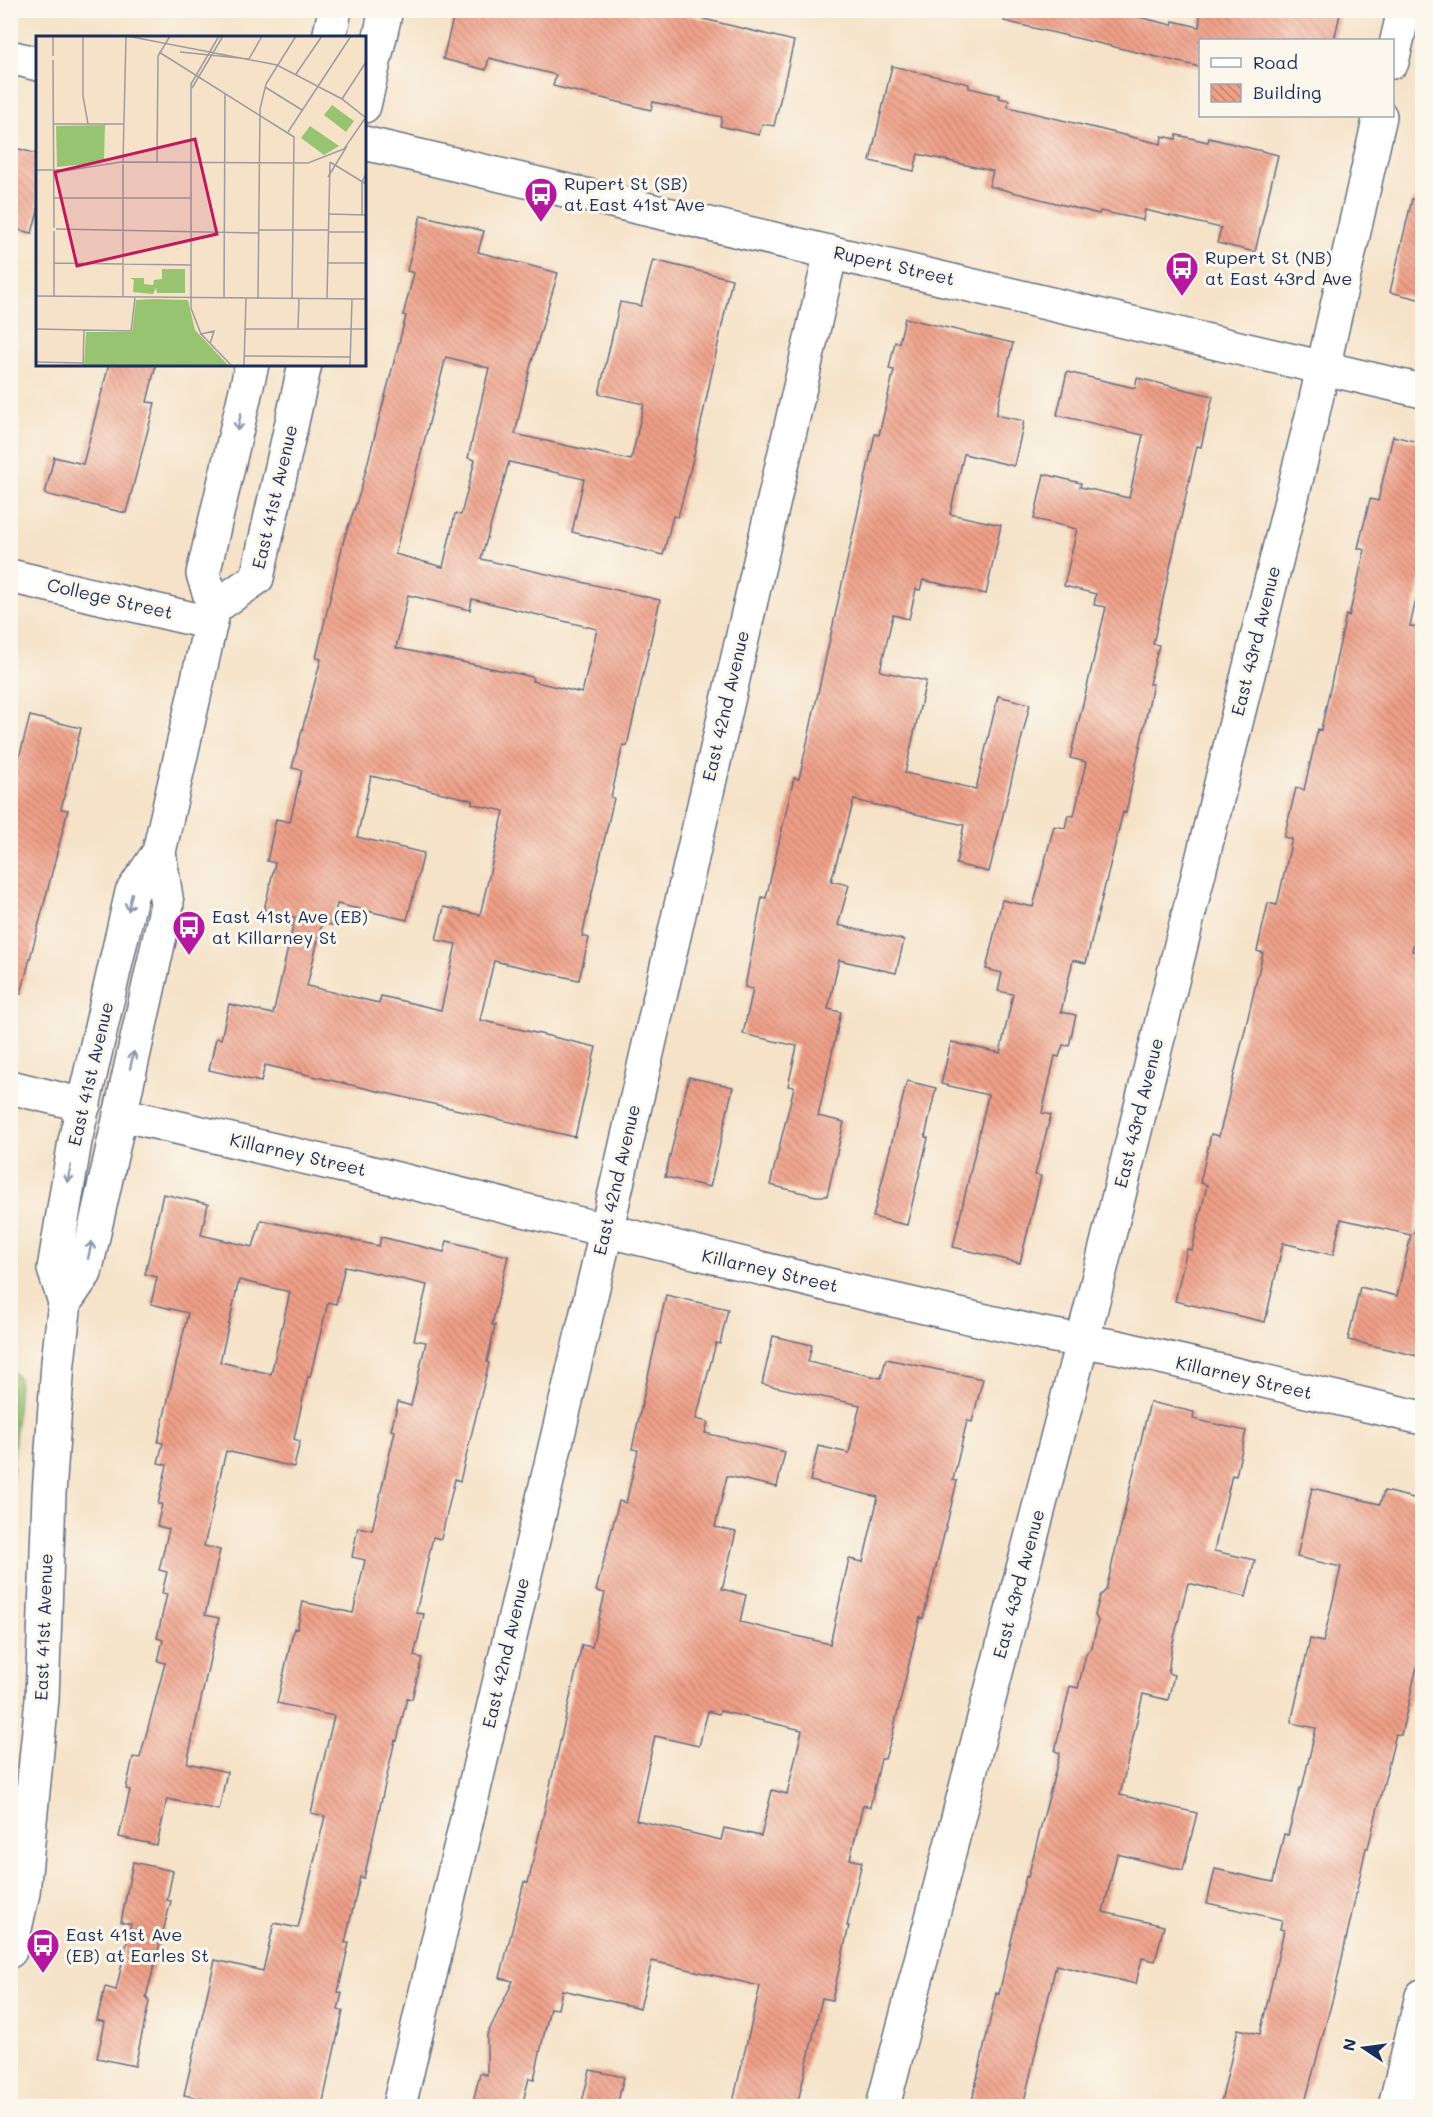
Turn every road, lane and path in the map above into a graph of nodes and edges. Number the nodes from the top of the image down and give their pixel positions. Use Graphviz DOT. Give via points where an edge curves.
graph roads {
  1 [pos="335,10"];
  2 [pos="386,10"];
  3 [pos="1404,10"];
  4 [pos="329,36"];
  5 [pos="1394,53"];
  6 [pos="10,57"];
  7 [pos="36,64"];
  8 [pos="366,97"];
  9 [pos="1380,117"];
  10 [pos="366,143"];
  11 [pos="831,252"];
  12 [pos="252,366"];
  13 [pos="305,366"];
  14 [pos="1324,367"];
  15 [pos="1422,391"];
  16 [pos="10,576"];
  17 [pos="212,615"];
  18 [pos="159,852"];
  19 [pos="10,1087"];
  20 [pos="84,1105"];
  21 [pos="120,1114"];
  22 [pos="606,1232"];
  23 [pos="65,1302"];
  24 [pos="1082,1341"];
  25 [pos="1422,1418"];
  26 [pos="10,1951"];
  27 [pos="1422,1996"];
  28 [pos="399,2106"];
  29 [pos="883,2106"];
  30 [pos="1395,2106"];
  1 -- 4 [label="street"];
  2 -- 8 [label="street"];
  3 -- 5 [label="street"];
  6 -- 7 [label="street"];
  9 -- 14 [label="street, East 43rd Avenue"];
  10 -- 11 [label="street, Rupert Street"];
  11 -- 14 [label="street, Rupert Street"];
  11 -- 22 [label="street, East 42nd Avenue"];
  12 -- 17 [label="street, one-way" via="203,574"];
  13 -- 17 [label="street, East 41st Avenue" via="256,578"];
  14 -- 15 [label="street, Rupert Street"];
  14 -- 24 [label="street, East 43rd Avenue"];
  16 -- 17 [label="street, College Street"];
  17 -- 18 [label="street, East 41st Avenue"];
  18 -- 20 [label="street, East 41st Avenue, one-way" via="132,892"];
  21 -- 18 [label="street, East 41st Avenue, one-way" via="167,904"];
  19 -- 20 [label="street"];
  20 -- 23 [label="street, East 41st Avenue, one-way" via="54,1269"];
  21 -- 22 [label="street, Killarney Street" via="381,1174"];
  23 -- 21 [label="street, East 41st Avenue, one-way" via="85,1274"];
  22 -- 24 [label="street, Killarney Street"];
  22 -- 28 [label="street, East 42nd Avenue"];
  23 -- 26 [label="street, East 41st Avenue" via="53,1429 37,1775 23,1893"];
  24 -- 25 [label="street, Killarney Street"];
  24 -- 29 [label="street, East 43rd Avenue"];
  27 -- 30 [label="street"];
}
